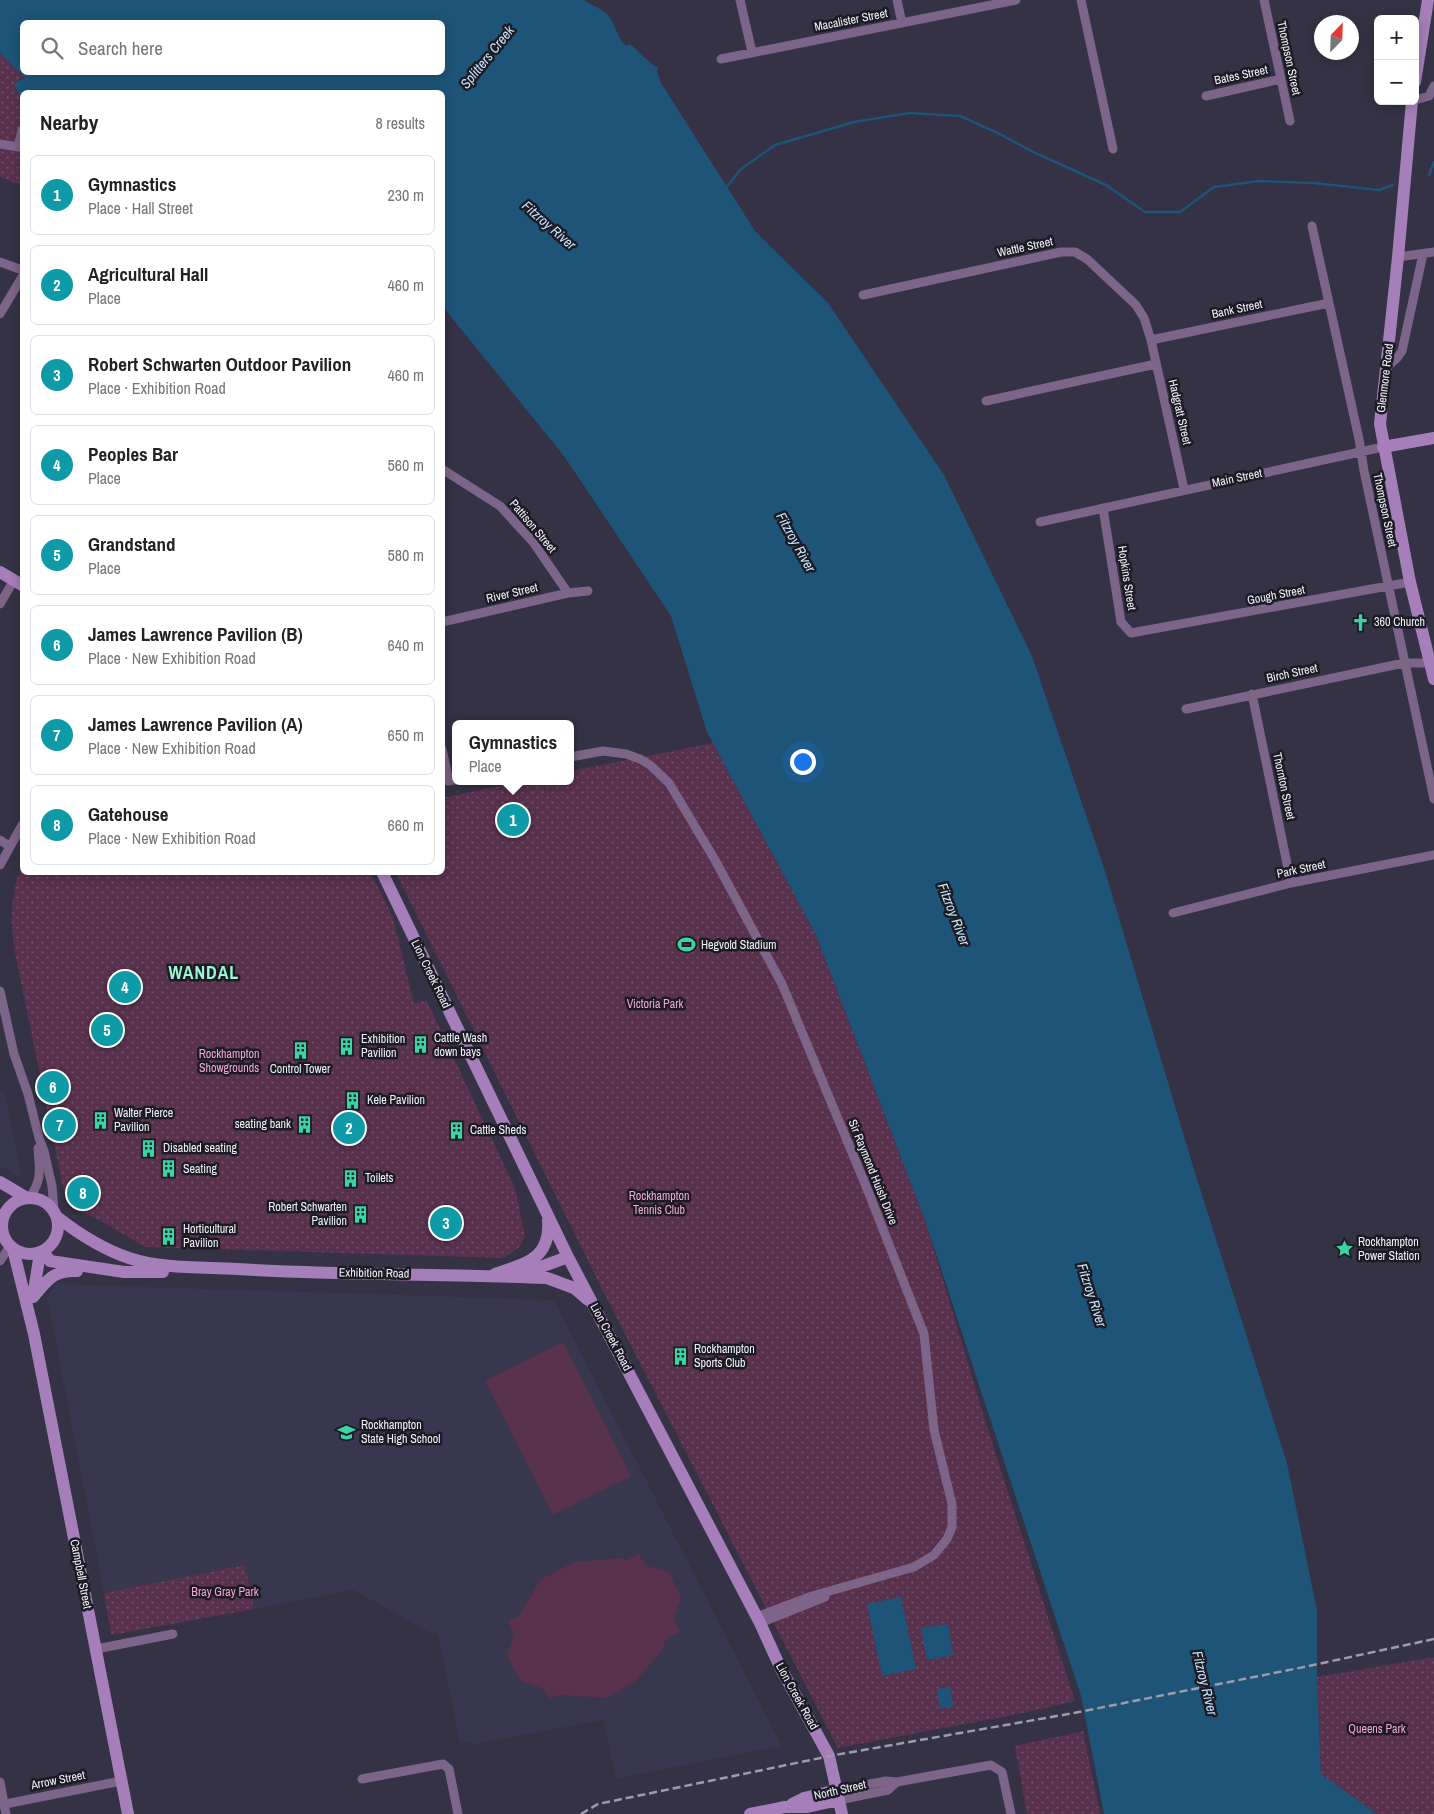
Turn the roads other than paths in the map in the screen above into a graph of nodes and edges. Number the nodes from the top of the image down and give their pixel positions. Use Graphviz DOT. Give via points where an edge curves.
graph roads {
  1 [pos="740,0"];
  2 [pos="897,0"];
  3 [pos="1016,0"];
  4 [pos="1081,0"];
  5 [pos="1264,0"];
  6 [pos="1428,0"];
  7 [pos="902,23"];
  8 [pos="752,52"];
  9 [pos="721,59"];
  10 [pos="1418,60"];
  11 [pos="1281,79"];
  12 [pos="1434,86"];
  13 [pos="1206,96"];
  14 [pos="1419,99"];
  15 [pos="1413,105"];
  16 [pos="1290,121"];
  17 [pos="20,138"];
  18 [pos="0,144"];
  19 [pos="1113,149"];
  20 [pos="1312,226"];
  21 [pos="1434,252"];
  22 [pos="1423,254"];
  23 [pos="1398,257"];
  24 [pos="0,262"];
  25 [pos="20,269"];
  26 [pos="20,280"];
  27 [pos="863,295"];
  28 [pos="1329,303"];
  29 [pos="0,314"];
  30 [pos="1151,340"];
  31 [pos="1156,364"];
  32 [pos="1386,367"];
  33 [pos="986,401"];
  34 [pos="1434,438"];
  35 [pos="1383,447"];
  36 [pos="1361,452"];
  37 [pos="445,471"];
  38 [pos="1184,489"];
  39 [pos="1104,508"];
  40 [pos="1040,522"];
  41 [pos="0,572"];
  42 [pos="1410,582"];
  43 [pos="18,583"];
  44 [pos="1389,586"];
  45 [pos="588,591"];
  46 [pos="568,593"];
  47 [pos="0,604"];
  48 [pos="445,621"];
  49 [pos="1146,632"];
  50 [pos="1404,663"];
  51 [pos="1432,663"];
  52 [pos="1434,679"];
  53 [pos="1252,694"];
  54 [pos="1186,709"];
  55 [pos="574,756"];
  56 [pos="445,762"];
  57 [pos="449,780"];
  58 [pos="1434,799"];
  59 [pos="20,828"];
  60 [pos="0,840"];
  61 [pos="9,846"];
  62 [pos="1434,855"];
  63 [pos="0,865"];
  64 [pos="383,875"];
  65 [pos="1291,883"];
  66 [pos="1173,912"];
  67 [pos="0,993"];
  68 [pos="38,1138"];
  69 [pos="0,1182"];
  70 [pos="28,1198"];
  71 [pos="548,1213"];
  72 [pos="55,1214"];
  73 [pos="1,1224"];
  74 [pos="11,1248"];
  75 [pos="42,1252"];
  76 [pos="568,1257"];
  77 [pos="0,1261"];
  78 [pos="258,1270"];
  79 [pos="124,1272"];
  80 [pos="491,1276"];
  81 [pos="33,1297"];
  82 [pos="594,1305"];
  83 [pos="34,1334"];
  84 [pos="758,1620"];
  85 [pos="173,1634"];
  86 [pos="96,1648"];
  87 [pos="362,1779"];
  88 [pos="122,1780"];
  89 [pos="0,1782"];
  90 [pos="838,1795"];
  91 [pos="2,1804"];
  92 [pos="6,1814"];
  93 [pos="128,1814"];
  94 [pos="458,1814"];
  95 [pos="750,1814"];
  96 [pos="842,1814"];
  97 [pos="1012,1814"];
  1 -- 8 [label="street"];
  2 -- 7 [label="street"];
  3 -- 7 [label="street, Macalister Street"];
  4 -- 19 [label="street"];
  5 -- 11 [label="street, Thompson Street"];
  6 -- 10 [label="street"];
  7 -- 8 [label="street, Macalister Street"];
  8 -- 9 [label="street, Macalister Street"];
  11 -- 13 [label="street, Bates Street"];
  11 -- 16 [label="street, Thompson Street"];
  12 -- 14 [label="street, Glenmore Road" via="1429,96"];
  15 -- 23 [label="street, Glenmore Road"];
  17 -- 18 [label="street" via="18,147"];
  20 -- 28 [label="street, Thompson Street"];
  21 -- 22 [label="street"];
  22 -- 23 [label="street"];
  22 -- 32 [label="street" via="1402,351"];
  23 -- 32 [label="street, Glenmore Road"];
  24 -- 25 [label="street"];
  26 -- 29 [label="street"];
  27 -- 30 [label="street, Wattle Street" via="1042,255 1074,252 1087,259 1136,305"];
  28 -- 30 [label="street, Bank Street"];
  28 -- 36 [label="street, Thompson Street"];
  30 -- 31 [label="street, Hadgratt Street"];
  31 -- 33 [label="street"];
  31 -- 38 [label="street, Hadgratt Street"];
  32 -- 35 [label="street, Glenmore Road" via="1380,418"];
  34 -- 35 [label="street, Main Street"];
  35 -- 36 [label="street, Main Street"];
  35 -- 42 [label="street, Glenmore Road"];
  36 -- 38 [label="street, Main Street"];
  36 -- 44 [label="street, Thompson Street"];
  37 -- 46 [label="street, Pattison Street" via="500,506 533,542"];
  38 -- 39 [label="street, Main Street"];
  39 -- 40 [label="street, Main Street"];
  39 -- 49 [label="street, Hopkins Street" via="1121,622 1131,633"];
  41 -- 43 [label="street"];
  42 -- 44 [label="street, Gough Street"];
  42 -- 51 [label="street, Glenmore Road"];
  43 -- 47 [label="street"];
  44 -- 49 [label="street, Gough Street"];
  44 -- 50 [label="street, Thompson Street"];
  45 -- 46 [label="street, River Street"];
  46 -- 48 [label="street, River Street"];
  50 -- 51 [label="street, Birch Street"];
  50 -- 53 [label="street, Birch Street"];
  50 -- 58 [label="street, Thompson Street"];
  51 -- 52 [label="street, Glenmore Road"];
  53 -- 54 [label="street, Birch Street"];
  53 -- 65 [label="street, Thornton Street"];
  55 -- 84 [label="street, Sir Raymond Huish Drive" via="603,751 626,754 640,759 669,783 779,979 924,1334 934,1430 952,1504 952,1527 944,1544 926,1562 914,1567 847,1586"];
  56 -- 57 [label="street"];
  59 -- 61 [label="street"];
  60 -- 61 [label="street"];
  61 -- 63 [label="street"];
  62 -- 65 [label="street, Park Street"];
  64 -- 71 [label="street, Lion Creek Road"];
  65 -- 66 [label="street, Park Street"];
  67 -- 68 [label="street"];
  68 -- 70 [label="street" via="40,1174 37,1187"];
  68 -- 72 [label="street" via="52,1186"];
  69 -- 70 [label="street"];
  70 -- 72 [label="street" via="44,1202"];
  70 -- 73 [label="street" via="19,1199 7,1208"];
  71 -- 76 [label="street, Lion Creek Road"];
  71 -- 80 [label="street, Exhibition Road" via="548,1237 538,1255"];
  72 -- 75 [label="street" via="58,1233"];
  72 -- 78 [label="street, Exhibition Road" via="105,1248 150,1264"];
  73 -- 74 [label="street" via="5,1241"];
  74 -- 75 [label="street" via="21,1253"];
  74 -- 77 [label="street"];
  74 -- 83 [label="street, Campbell Street"];
  75 -- 79 [label="street, Exhibition Road" via="50,1261"];
  75 -- 81 [label="street, Campbell Street"];
  76 -- 80 [label="street, Exhibition Road" via="538,1268"];
  76 -- 82 [label="street, Lion Creek Road"];
  78 -- 79 [label="street, Exhibition Road"];
  78 -- 80 [label="street, Exhibition Road"];
  79 -- 81 [label="street, Exhibition Road" via="67,1270 56,1273"];
  80 -- 82 [label="street, Exhibition Road" via="554,1280 574,1288"];
  81 -- 83 [label="street, Campbell Street"];
  82 -- 84 [label="street, Lion Creek Road"];
  83 -- 86 [label="street, Campbell Street"];
  84 -- 90 [label="street, Lion Creek Road" via="829,1756"];
  85 -- 86 [label="street"];
  86 -- 88 [label="street, Campbell Street"];
  87 -- 94 [label="street" via="443,1764 449,1769"];
  88 -- 91 [label="street, Arrow Street"];
  88 -- 93 [label="street, Campbell Street"];
  89 -- 91 [label="street"];
  90 -- 95 [label="street, North Street" via="807,1807 785,1807"];
  90 -- 96 [label="street, Lion Creek Road"];
  90 -- 97 [label="street, North Street" via="888,1790 897,1782 991,1765 1002,1772"];
  91 -- 92 [label="street"];
}
